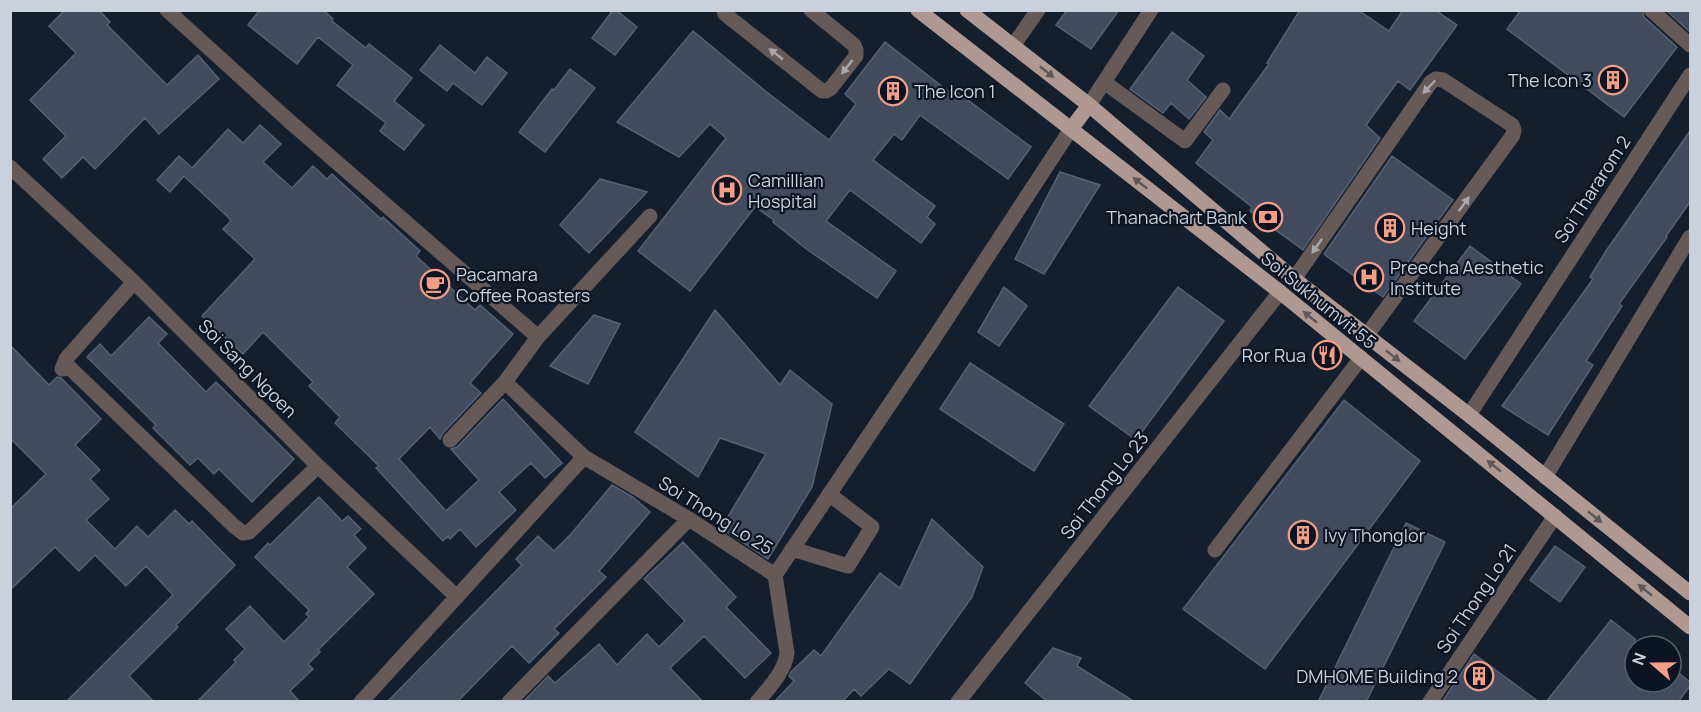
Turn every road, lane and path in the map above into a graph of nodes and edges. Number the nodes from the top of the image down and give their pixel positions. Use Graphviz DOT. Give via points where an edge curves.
graph roads {
  1 [pos="167,10"];
  2 [pos="724,10"];
  3 [pos="918,10"];
  4 [pos="967,10"];
  5 [pos="1038,10"];
  6 [pos="1151,10"];
  7 [pos="1651,10"];
  8 [pos="812,11"];
  9 [pos="1690,45"];
  10 [pos="1013,46"];
  11 [pos="1690,75"];
  12 [pos="1104,82"];
  13 [pos="1223,90"];
  14 [pos="1089,105"];
  15 [pos="1071,129"];
  16 [pos="10,167"];
  17 [pos="650,216"];
  18 [pos="1690,237"];
  19 [pos="1294,279"];
  20 [pos="134,282"];
  21 [pos="1280,292"];
  22 [pos="1367,335"];
  23 [pos="538,337"];
  24 [pos="1361,358"];
  25 [pos="506,382"];
  26 [pos="1468,415"];
  27 [pos="1454,434"];
  28 [pos="450,441"];
  29 [pos="584,457"];
  30 [pos="318,466"];
  31 [pos="1545,477"];
  32 [pos="829,494"];
  33 [pos="1568,496"];
  34 [pos="1555,516"];
  35 [pos="689,519"];
  36 [pos="792,549"];
  37 [pos="1215,550"];
  38 [pos="775,575"];
  39 [pos="1690,593"];
  40 [pos="458,597"];
  41 [pos="1690,627"];
  42 [pos="361,702"];
  43 [pos="509,702"];
  44 [pos="757,702"];
  45 [pos="958,702"];
  46 [pos="1430,702"];
  1 -- 23 [label="street"];
  8 -- 2 [label="street, one-way" via="856,50 856,56 826,91"];
  3 -- 15 [label="main road, Soi Sukhumvit 55"];
  4 -- 10 [label="main road, Soi Sukhumvit 55"];
  5 -- 10 [label="street"];
  6 -- 12 [label="street"];
  7 -- 9 [label="street"];
  10 -- 14 [label="main road, Soi Sukhumvit 55, one-way"];
  11 -- 26 [label="street, Soi Thararom 2"];
  12 -- 13 [label="street" via="1185,141"];
  12 -- 14 [label="street"];
  14 -- 15 [label="main road"];
  14 -- 19 [label="main road, Soi Sukhumvit 55"];
  21 -- 15 [label="main road, Soi Sukhumvit 55, one-way"];
  15 -- 32 [label="street, Soi Thong Lo 25"];
  16 -- 20 [label="street, Soi Sang Ngoen"];
  17 -- 23 [label="street"];
  18 -- 31 [label="street"];
  19 -- 21 [label="main road"];
  19 -- 22 [label="main road, Soi Sukhumvit 55"];
  22 -- 19 [label="street, one-way" via="1514,135 1512,125 1443,80 1431,82"];
  20 -- 30 [label="street, Soi Sang Ngoen"];
  20 -- 30 [label="street" via="66,359 62,369 70,368 243,533 249,532"];
  24 -- 21 [label="main road, Soi Sukhumvit 55, one-way"];
  21 -- 45 [label="street, Soi Thong Lo 23"];
  22 -- 26 [label="main road, Soi Sukhumvit 55, one-way"];
  23 -- 25 [label="street"];
  24 -- 27 [label="main road, Soi Sukhumvit 55"];
  24 -- 37 [label="street"];
  25 -- 28 [label="street"];
  25 -- 29 [label="street, Soi Thong Lo 25"];
  26 -- 27 [label="main road"];
  26 -- 31 [label="main road, Soi Sukhumvit 55"];
  34 -- 27 [label="main road, Soi Sukhumvit 55, one-way"];
  29 -- 35 [label="street, Soi Thong Lo 25"];
  29 -- 40 [label="street"];
  30 -- 40 [label="street, Soi Sang Ngoen"];
  31 -- 33 [label="main road, Soi Sukhumvit 55"];
  32 -- 36 [label="street, Soi Thong Lo 25"];
  32 -- 36 [label="street" via="872,527 848,566"];
  33 -- 34 [label="main road"];
  33 -- 39 [label="main road, Soi Sukhumvit 55, one-way"];
  41 -- 34 [label="main road, Soi Sukhumvit 55, one-way"];
  34 -- 46 [label="street, Soi Thong Lo 21"];
  35 -- 38 [label="street, Soi Thong Lo 25"];
  35 -- 43 [label="street"];
  36 -- 38 [label="street, Soi Thong Lo 25"];
  38 -- 44 [label="street" via="786,662"];
  40 -- 42 [label="street"];
}
